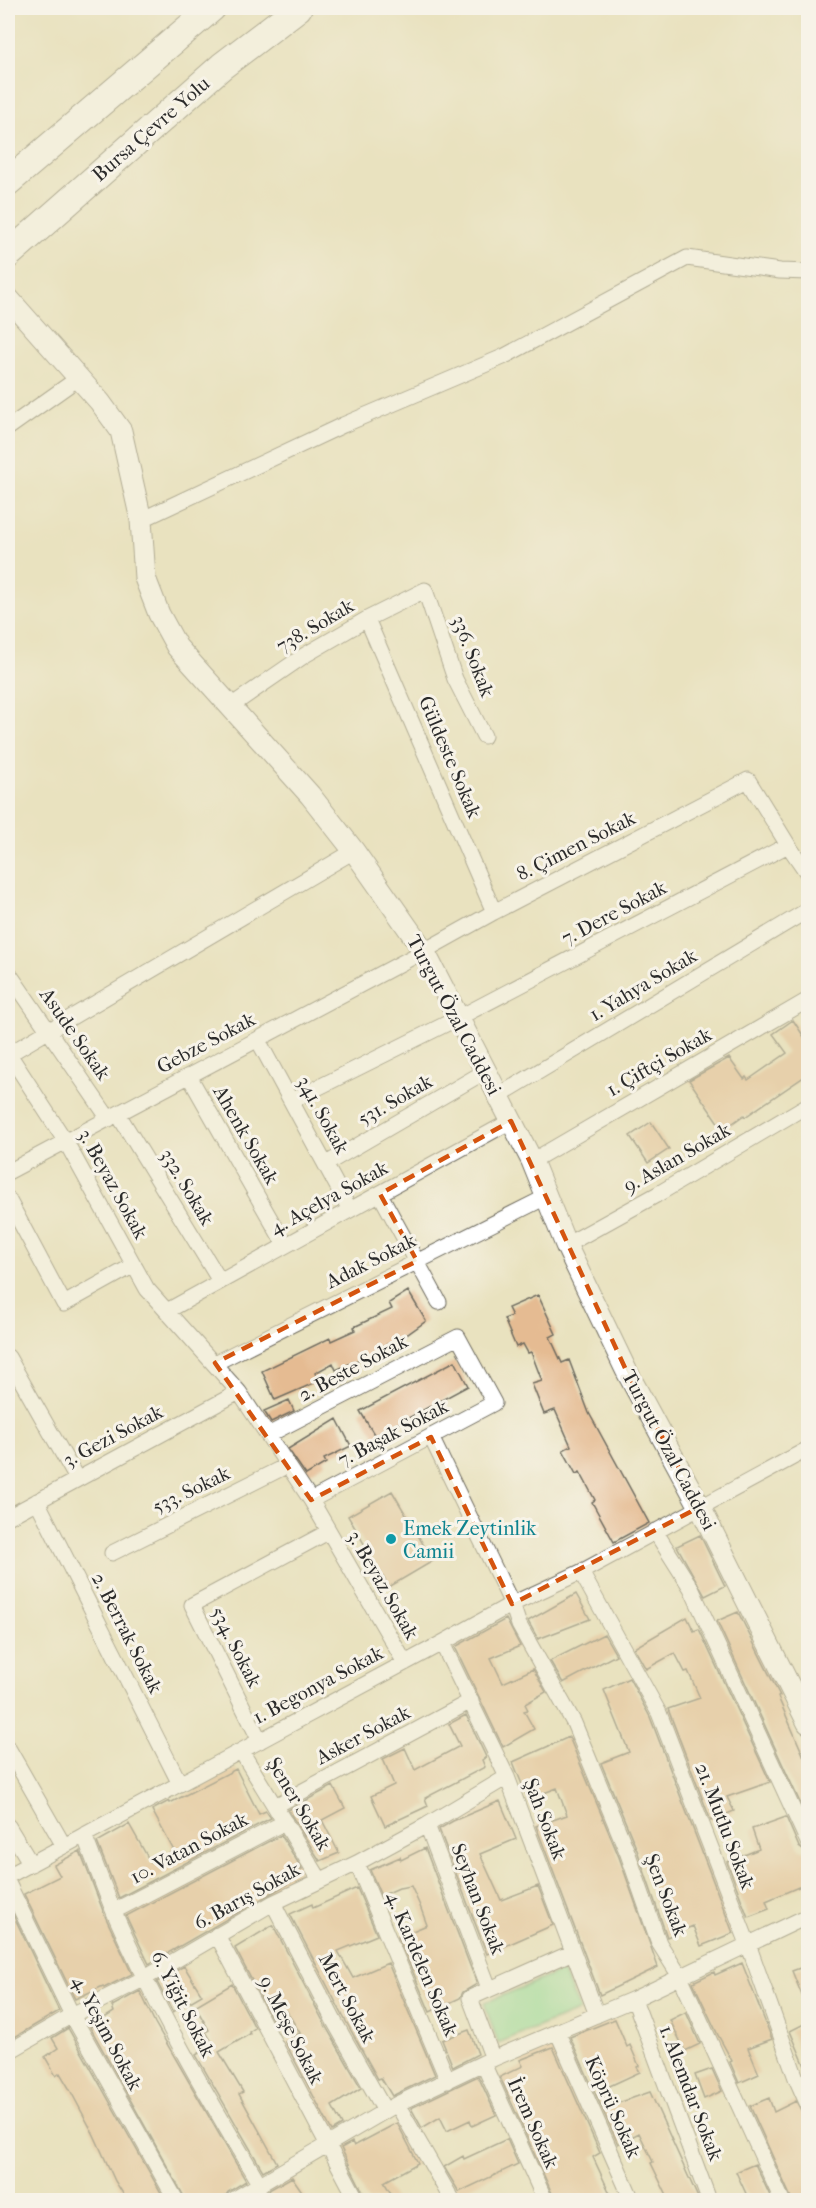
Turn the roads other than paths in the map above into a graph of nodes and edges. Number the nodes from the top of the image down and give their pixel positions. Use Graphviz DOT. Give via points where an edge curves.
graph roads {
  1 [pos="212,8"];
  2 [pos="298,8"];
  3 [pos="8,182"];
  4 [pos="8,255"];
  5 [pos="808,272"];
  6 [pos="8,298"];
  7 [pos="77,379"];
  8 [pos="8,428"];
  9 [pos="141,520"];
  10 [pos="425,590"];
  11 [pos="367,619"];
  12 [pos="231,706"];
  13 [pos="484,736"];
  14 [pos="788,845"];
  15 [pos="354,851"];
  16 [pos="808,874"];
  17 [pos="808,910"];
  18 [pos="494,912"];
  19 [pos="424,951"];
  20 [pos="8,972"];
  21 [pos="808,1000"];
  22 [pos="458,1018"];
  23 [pos="48,1031"];
  24 [pos="258,1040"];
  25 [pos="486,1071"];
  26 [pos="189,1076"];
  27 [pos="498,1096"];
  28 [pos="291,1101"];
  29 [pos="808,1105"];
  30 [pos="114,1116"];
  31 [pos="511,1121"];
  32 [pos="66,1142"];
  33 [pos="532,1161"];
  34 [pos="326,1164"];
  35 [pos="8,1172"];
  36 [pos="380,1194"];
  37 [pos="546,1197"];
  38 [pos="8,1199"];
  39 [pos="350,1210"];
  40 [pos="285,1245"];
  41 [pos="566,1245"];
  42 [pos="417,1261"];
  43 [pos="134,1265"];
  44 [pos="220,1281"];
  45 [pos="439,1302"];
  46 [pos="167,1311"];
  47 [pos="8,1357"];
  48 [pos="215,1363"];
  49 [pos="239,1392"];
  50 [pos="494,1403"];
  51 [pos="268,1436"];
  52 [pos="431,1437"];
  53 [pos="808,1449"];
  54 [pos="288,1465"];
  55 [pos="77,1479"];
  56 [pos="312,1500"];
  57 [pos="37,1501"];
  58 [pos="700,1507"];
  59 [pos="8,1517"];
  60 [pos="655,1531"];
  61 [pos="328,1532"];
  62 [pos="112,1552"];
  63 [pos="581,1572"];
  64 [pos="512,1604"];
  65 [pos="442,1643"];
  66 [pos="405,1663"];
  67 [pos="471,1701"];
  68 [pos="808,1723"];
  69 [pos="260,1741"];
  70 [pos="8,1748"];
  71 [pos="241,1751"];
  72 [pos="507,1778"];
  73 [pos="180,1784"];
  74 [pos="275,1806"];
  75 [pos="285,1822"];
  76 [pos="428,1825"];
  77 [pos="8,1826"];
  78 [pos="84,1835"];
  79 [pos="808,1842"];
  80 [pos="64,1846"];
  81 [pos="357,1863"];
  82 [pos="31,1864"];
  83 [pos="8,1876"];
  84 [pos="320,1880"];
  85 [pos="8,1883"];
  86 [pos="273,1903"];
  87 [pos="114,1911"];
  88 [pos="808,1916"];
  89 [pos="217,1935"];
  90 [pos="748,1944"];
  91 [pos="573,1952"];
  92 [pos="145,1978"];
  93 [pos="681,1978"];
  94 [pos="489,1988"];
  95 [pos="634,2000"];
  96 [pos="597,2014"];
  97 [pos="72,2015"];
  98 [pos="557,2031"];
  99 [pos="8,2050"];
  100 [pos="488,2061"];
  101 [pos="448,2081"];
  102 [pos="808,2105"];
  103 [pos="391,2107"];
  104 [pos="327,2146"];
  105 [pos="259,2191"];
  106 [pos="176,2200"];
  107 [pos="233,2200"];
  108 [pos="357,2200"];
  109 [pos="452,2200"];
  110 [pos="545,2200"];
  111 [pos="632,2200"];
  112 [pos="709,2200"];
  113 [pos="782,2200"];
  1 -- 3 [label="highway"];
  2 -- 4 [label="highway, Bursa Çevre Yolu" via="222,66"];
  5 -- 9 [label="street" via="780,272 687,258 503,357 343,425"];
  6 -- 7 [label="street, Turgut Özal Caddesi"];
  7 -- 8 [label="street"];
  7 -- 9 [label="street, Turgut Özal Caddesi" via="121,431"];
  9 -- 12 [label="street, Turgut Özal Caddesi" via="145,578 159,614 177,647"];
  10 -- 11 [label="street, 738. Sokak"];
  10 -- 13 [label="street, 336. Sokak" via="455,679"];
  11 -- 12 [label="street, 738. Sokak" via="305,655"];
  11 -- 18 [label="street, Güldeste Sokak"];
  12 -- 15 [label="street, Turgut Özal Caddesi"];
  14 -- 16 [label="street"];
  14 -- 18 [label="street, 8. Çimen Sokak" via="748,780"];
  14 -- 22 [label="street, 7. Dere Sokak"];
  15 -- 19 [label="street, Turgut Özal Caddesi"];
  15 -- 23 [label="street, 3. Beyaz Sokak"];
  17 -- 27 [label="street, 1. Yahya Sokak"];
  18 -- 19 [label="street, 8. Çimen Sokak"];
  19 -- 22 [label="street, Turgut Özal Caddesi"];
  19 -- 24 [label="street, Gebze Sokak"];
  20 -- 23 [label="street, Asude Sokak"];
  21 -- 33 [label="street, 1. Çiftçi Sokak"];
  22 -- 25 [label="street, Turgut Özal Caddesi"];
  22 -- 28 [label="street, 7. Dere Sokak"];
  23 -- 30 [label="street, Asude Sokak"];
  23 -- 32 [label="street, 3. Beyaz Sokak" via="9,1054"];
  24 -- 26 [label="street, Gebze Sokak"];
  24 -- 28 [label="street, 341. Sokak"];
  25 -- 27 [label="street, Turgut Özal Caddesi"];
  25 -- 34 [label="street, 531. Sokak"];
  26 -- 30 [label="street, Gebze Sokak"];
  26 -- 40 [label="street, Ahenk Sokak"];
  27 -- 31 [label="street, Turgut Özal Caddesi"];
  28 -- 34 [label="street, 341. Sokak"];
  29 -- 41 [label="street, 9. Aslan Sokak"];
  30 -- 32 [label="street, Gebze Sokak"];
  30 -- 44 [label="street, 332. Sokak"];
  31 -- 33 [label="street, Turgut Özal Caddesi"];
  31 -- 36 [label="street, 4. Açelya Sokak"];
  32 -- 35 [label="street, Gebze Sokak"];
  32 -- 43 [label="street, 3. Beyaz Sokak"];
  33 -- 37 [label="street, Turgut Özal Caddesi"];
  34 -- 39 [label="street, 341. Sokak"];
  36 -- 39 [label="street, 4. Açelya Sokak"];
  36 -- 42 [label="street"];
  37 -- 41 [label="street, Turgut Özal Caddesi"];
  37 -- 42 [label="street, Adak Sokak"];
  38 -- 43 [label="street" via="64,1304"];
  39 -- 40 [label="street, 4. Açelya Sokak"];
  40 -- 44 [label="street, 4. Açelya Sokak"];
  41 -- 58 [label="street, Turgut Özal Caddesi" via="626,1370"];
  42 -- 45 [label="street"];
  42 -- 48 [label="street, Adak Sokak"];
  43 -- 46 [label="street, 3. Beyaz Sokak" via="147,1289"];
  44 -- 46 [label="street, 4. Açelya Sokak"];
  46 -- 48 [label="street, 3. Beyaz Sokak"];
  47 -- 55 [label="street"];
  48 -- 49 [label="street, 3. Beyaz Sokak"];
  49 -- 51 [label="street, 3. Beyaz Sokak"];
  49 -- 55 [label="street, 3. Gezi Sokak"];
  50 -- 51 [label="street, 2. Beste Sokak" via="458,1337"];
  50 -- 52 [label="street, 7. Başak Sokak"];
  51 -- 54 [label="street, 3. Beyaz Sokak"];
  52 -- 56 [label="street, 7. Başak Sokak"];
  52 -- 64 [label="street, Şen Sokak"];
  53 -- 58 [label="street, 1. Begonya Sokak"];
  54 -- 56 [label="street, 3. Beyaz Sokak"];
  54 -- 62 [label="street, 533. Sokak"];
  55 -- 57 [label="street, 3. Gezi Sokak"];
  56 -- 61 [label="street, 3. Beyaz Sokak"];
  57 -- 59 [label="street, 3. Gezi Sokak"];
  57 -- 73 [label="street, 2. Berrak Sokak"];
  58 -- 60 [label="street, 1. Begonya Sokak"];
  58 -- 68 [label="street, Turgut Özal Caddesi"];
  60 -- 63 [label="street, 1. Begonya Sokak"];
  60 -- 79 [label="street" via="691,1588"];
  61 -- 66 [label="street, 3. Beyaz Sokak"];
  61 -- 69 [label="street, 534. Sokak" via="192,1605"];
  63 -- 64 [label="street, 1. Begonya Sokak"];
  63 -- 90 [label="street, 21. Mutlu Sokak" via="659,1713"];
  64 -- 65 [label="street, 1. Begonya Sokak"];
  64 -- 93 [label="street, Şen Sokak" via="519,1625 574,1723 628,1854 658,1943"];
  65 -- 66 [label="street, 1. Begonya Sokak"];
  65 -- 67 [label="street, Şah Sokak"];
  66 -- 69 [label="street, 1. Begonya Sokak"];
  67 -- 72 [label="street, Şah Sokak"];
  67 -- 74 [label="street, Asker Sokak"];
  69 -- 71 [label="street, 1. Begonya Sokak"];
  70 -- 80 [label="street"];
  71 -- 73 [label="street, 1. Begonya Sokak"];
  71 -- 74 [label="street, Şener Sokak"];
  72 -- 76 [label="street, 6. Barış Sokak"];
  72 -- 91 [label="street, Şah Sokak"];
  73 -- 78 [label="street, 1. Begonya Sokak"];
  74 -- 75 [label="street, Şener Sokak"];
  75 -- 84 [label="street, Şener Sokak"];
  75 -- 87 [label="street, 10. Vatan Sokak"];
  76 -- 81 [label="street, 6. Barış Sokak"];
  76 -- 94 [label="street, Seyhan Sokak"];
  77 -- 82 [label="street"];
  78 -- 80 [label="street, 1. Begonya Sokak"];
  78 -- 87 [label="street, 6. Yiğit Sokak"];
  80 -- 82 [label="street, 1. Begonya Sokak"];
  81 -- 84 [label="street, 6. Barış Sokak"];
  81 -- 101 [label="street, 4. Kardelen Sokak"];
  82 -- 83 [label="street, 1. Begonya Sokak"];
  84 -- 86 [label="street, 6. Barış Sokak"];
  85 -- 97 [label="street, 4. Yeşim Sokak"];
  86 -- 89 [label="street, 6. Barış Sokak"];
  86 -- 103 [label="street, Mert Sokak" via="334,2021"];
  87 -- 92 [label="street, 6. Yiğit Sokak"];
  88 -- 90 [label="street"];
  89 -- 92 [label="street, 6. Barış Sokak"];
  89 -- 104 [label="street, 9. Meşe Sokak"];
  90 -- 93 [label="street"];
  90 -- 102 [label="street, 21. Mutlu Sokak"];
  91 -- 94 [label="street"];
  91 -- 96 [label="street, Şah Sokak"];
  92 -- 97 [label="street, 6. Barış Sokak"];
  92 -- 105 [label="street, 6. Yiğit Sokak"];
  93 -- 95 [label="street"];
  93 -- 113 [label="street, Şen Sokak"];
  94 -- 100 [label="street, İrem Sokak" via="470,1998"];
  95 -- 96 [label="street"];
  95 -- 112 [label="street, 1. Alemdar Sokak"];
  96 -- 98 [label="street"];
  97 -- 99 [label="street, 6. Barış Sokak"];
  97 -- 106 [label="street, 4. Yeşim Sokak"];
  98 -- 100 [label="street"];
  98 -- 111 [label="street, Köprü Sokak"];
  100 -- 101 [label="street"];
  100 -- 110 [label="street, İrem Sokak"];
  101 -- 103 [label="street"];
  103 -- 104 [label="street"];
  103 -- 109 [label="street, Mert Sokak"];
  104 -- 105 [label="street"];
  104 -- 108 [label="street, 9. Meşe Sokak"];
  105 -- 107 [label="street"];
}
